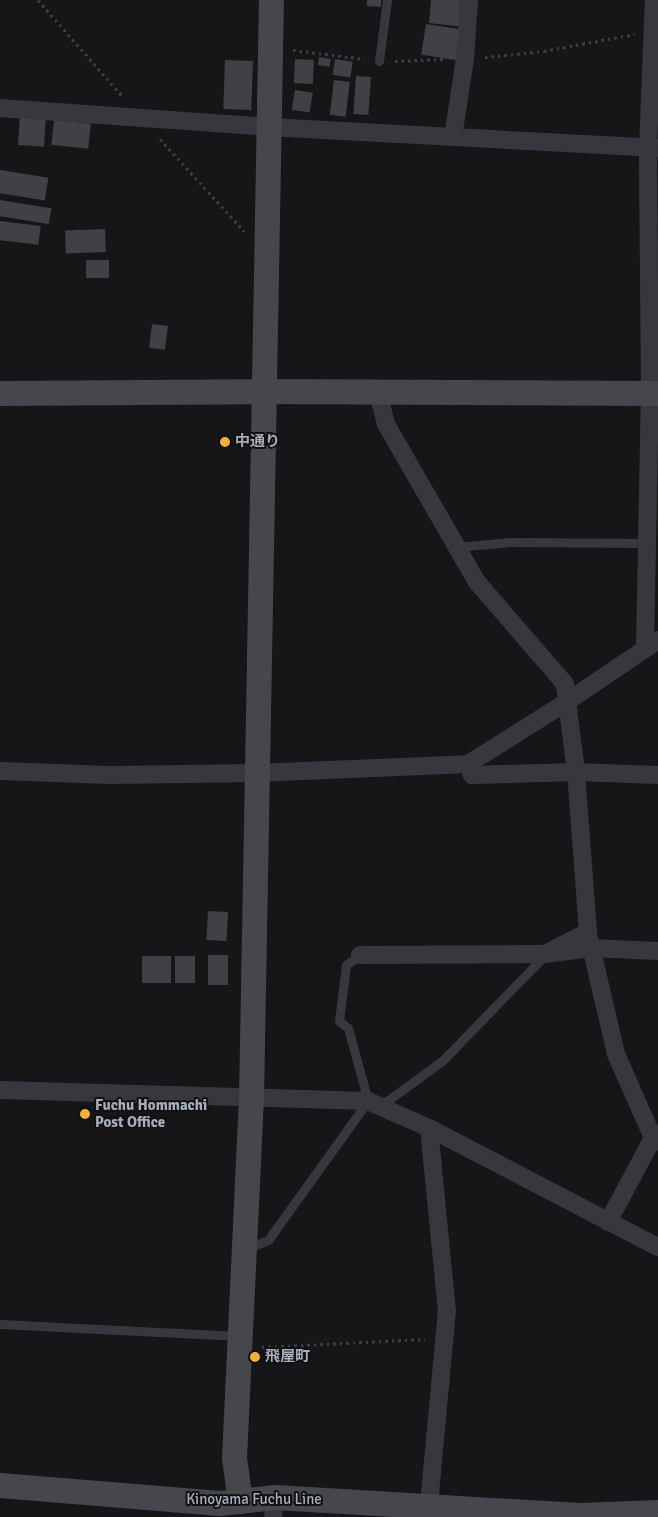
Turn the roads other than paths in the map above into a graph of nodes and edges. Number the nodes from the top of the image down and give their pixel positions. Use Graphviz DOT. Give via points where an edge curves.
graph roads {
  1 [pos="271,0"];
  2 [pos="387,0"];
  3 [pos="469,0"];
  4 [pos="654,0"];
  5 [pos="379,61"];
  6 [pos="0,108"];
  7 [pos="269,127"];
  8 [pos="453,137"];
  9 [pos="653,148"];
  10 [pos="264,391"];
  11 [pos="378,392"];
  12 [pos="0,393"];
  13 [pos="654,393"];
  14 [pos="647,544"];
  15 [pos="456,547"];
  16 [pos="652,644"];
  17 [pos="568,701"];
  18 [pos="468,764"];
  19 [pos="0,771"];
  20 [pos="576,772"];
  21 [pos="256,773"];
  22 [pos="658,775"];
  23 [pos="589,940"];
  24 [pos="658,951"];
  25 [pos="545,954"];
  26 [pos="360,955"];
  27 [pos="0,1090"];
  28 [pos="251,1099"];
  29 [pos="374,1104"];
  30 [pos="429,1128"];
  31 [pos="656,1140"];
  32 [pos="608,1222"];
  33 [pos="658,1247"];
  34 [pos="243,1250"];
  35 [pos="0,1324"];
  36 [pos="239,1342"];
  37 [pos="0,1485"];
  38 [pos="240,1502"];
  39 [pos="274,1507"];
  40 [pos="432,1512"];
  41 [pos="658,1512"];
  42 [pos="579,1516"];
  1 -- 7 [label="street"];
  2 -- 5 [label="lane"];
  3 -- 8 [label="street" via="465,59"];
  4 -- 9 [label="street"];
  6 -- 7 [label="street"];
  7 -- 8 [label="street"];
  7 -- 10 [label="street"];
  8 -- 9 [label="street"];
  9 -- 13 [label="street"];
  10 -- 11 [label="street"];
  10 -- 12 [label="street"];
  10 -- 21 [label="street"];
  11 -- 13 [label="street"];
  11 -- 15 [label="street" via="386,424"];
  13 -- 14 [label="street"];
  14 -- 15 [label="lane" via="511,542"];
  14 -- 16 [label="street"];
  15 -- 17 [label="street" via="476,582 565,684"];
  16 -- 17 [label="street"];
  17 -- 18 [label="street"];
  17 -- 20 [label="street"];
  18 -- 20 [label="street" via="472,775"];
  18 -- 21 [label="street"];
  19 -- 21 [label="street" via="110,775"];
  20 -- 22 [label="street"];
  20 -- 23 [label="street"];
  21 -- 28 [label="street"];
  23 -- 24 [label="street"];
  23 -- 25 [label="street"];
  23 -- 31 [label="street" via="616,1054"];
  25 -- 26 [label="street"];
  25 -- 29 [label="lane" via="442,1062"];
  26 -- 29 [label="lane" via="346,965 339,1021 348,1028"];
  27 -- 28 [label="street"];
  28 -- 29 [label="street"];
  28 -- 34 [label="street"];
  29 -- 30 [label="street"];
  29 -- 34 [label="lane" via="268,1240"];
  30 -- 32 [label="street"];
  30 -- 40 [label="street" via="447,1310 430,1492"];
  31 -- 32 [label="street"];
  32 -- 33 [label="street"];
  34 -- 36 [label="street"];
  35 -- 36 [label="lane"];
  36 -- 38 [label="street" via="234,1458"];
  37 -- 38 [label="street, Kinoyama Fuchu Line"];
  38 -- 39 [label="street, Kinoyama Fuchu Line"];
  39 -- 40 [label="street, Kinoyama Fuchu Line"];
  40 -- 42 [label="street, Kinoyama Fuchu Line"];
  41 -- 42 [label="street, Kinoyama Fuchu Line"];
}
